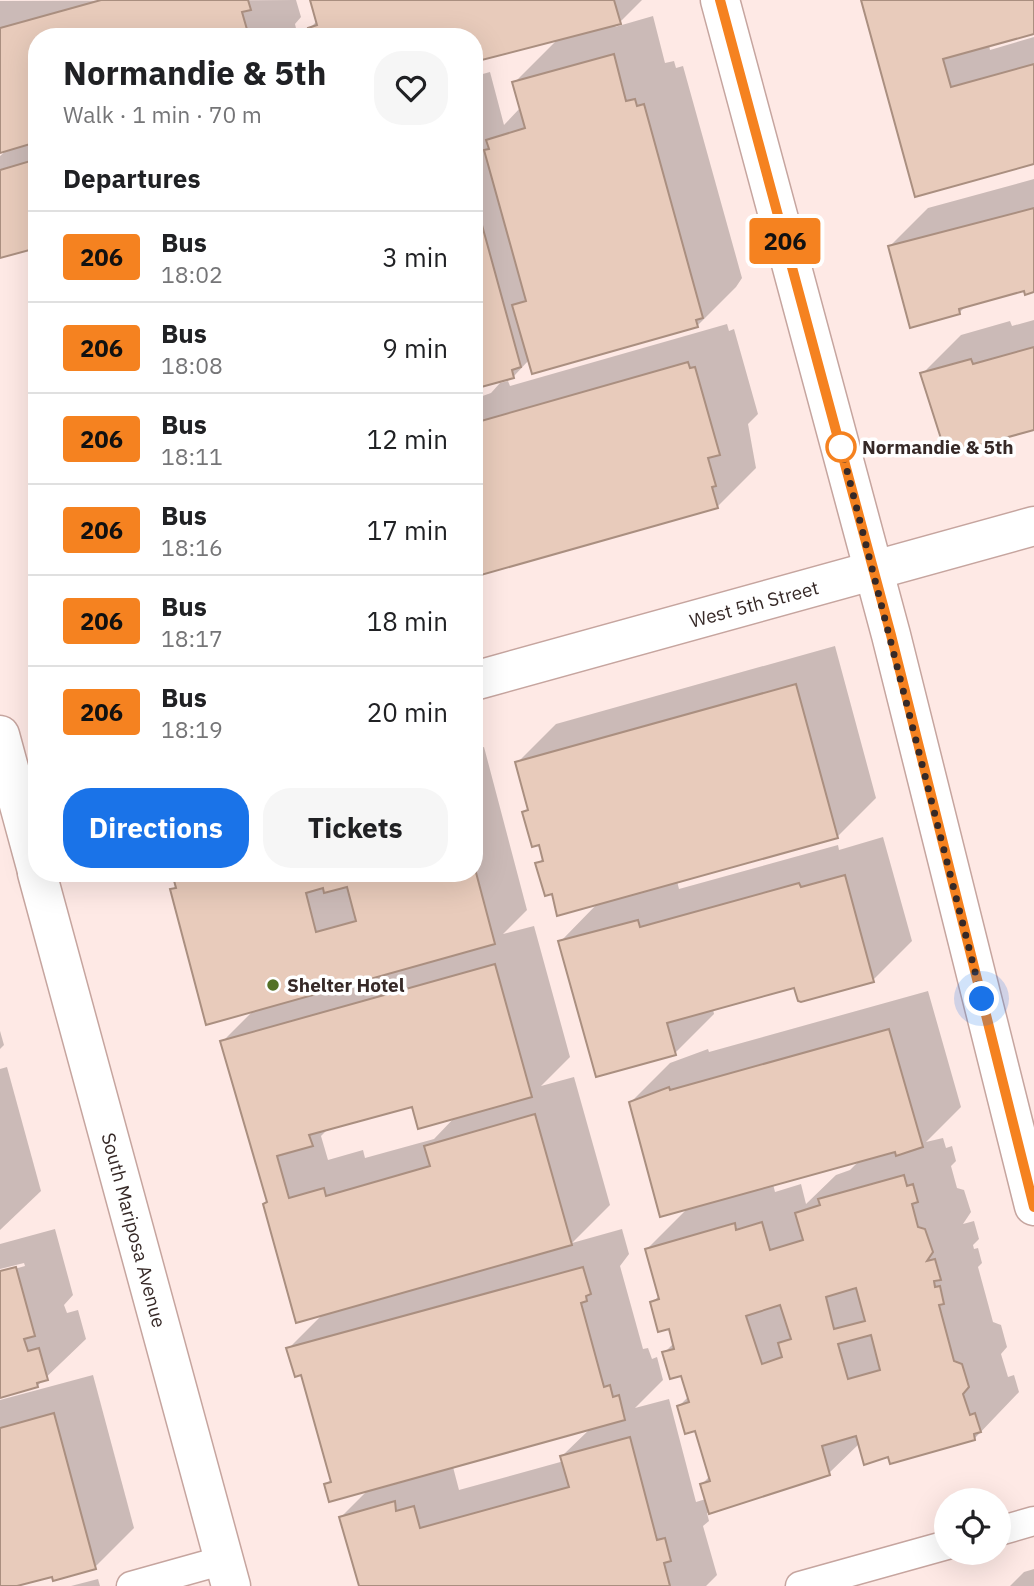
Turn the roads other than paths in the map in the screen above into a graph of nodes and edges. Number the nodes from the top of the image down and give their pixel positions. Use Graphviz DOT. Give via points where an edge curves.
graph roads {
  1 [pos="720,0"];
  2 [pos="1034,526"];
  3 [pos="874,571"];
  4 [pos="483,679"];
  5 [pos="0,734"];
  6 [pos="19,806"];
  7 [pos="28,839"];
  8 [pos="40,882"];
  9 [pos="1034,1206"];
  10 [pos="1034,1521"];
  11 [pos="1011,1528"];
  12 [pos="934,1549"];
  13 [pos="227,1573"];
  14 [pos="131,1586"];
  15 [pos="800,1586"];
  1 -- 3 [label="street"];
  2 -- 3 [label="street, West 5th Street"];
  3 -- 4 [label="street, West 5th Street"];
  3 -- 9 [label="street"];
  5 -- 6 [label="street, South Mariposa Avenue"];
  6 -- 7 [label="street, South Mariposa Avenue"];
  8 -- 13 [label="street, South Mariposa Avenue"];
  10 -- 11 [label="lane"];
  12 -- 15 [label="lane"];
  13 -- 14 [label="lane"];
}
